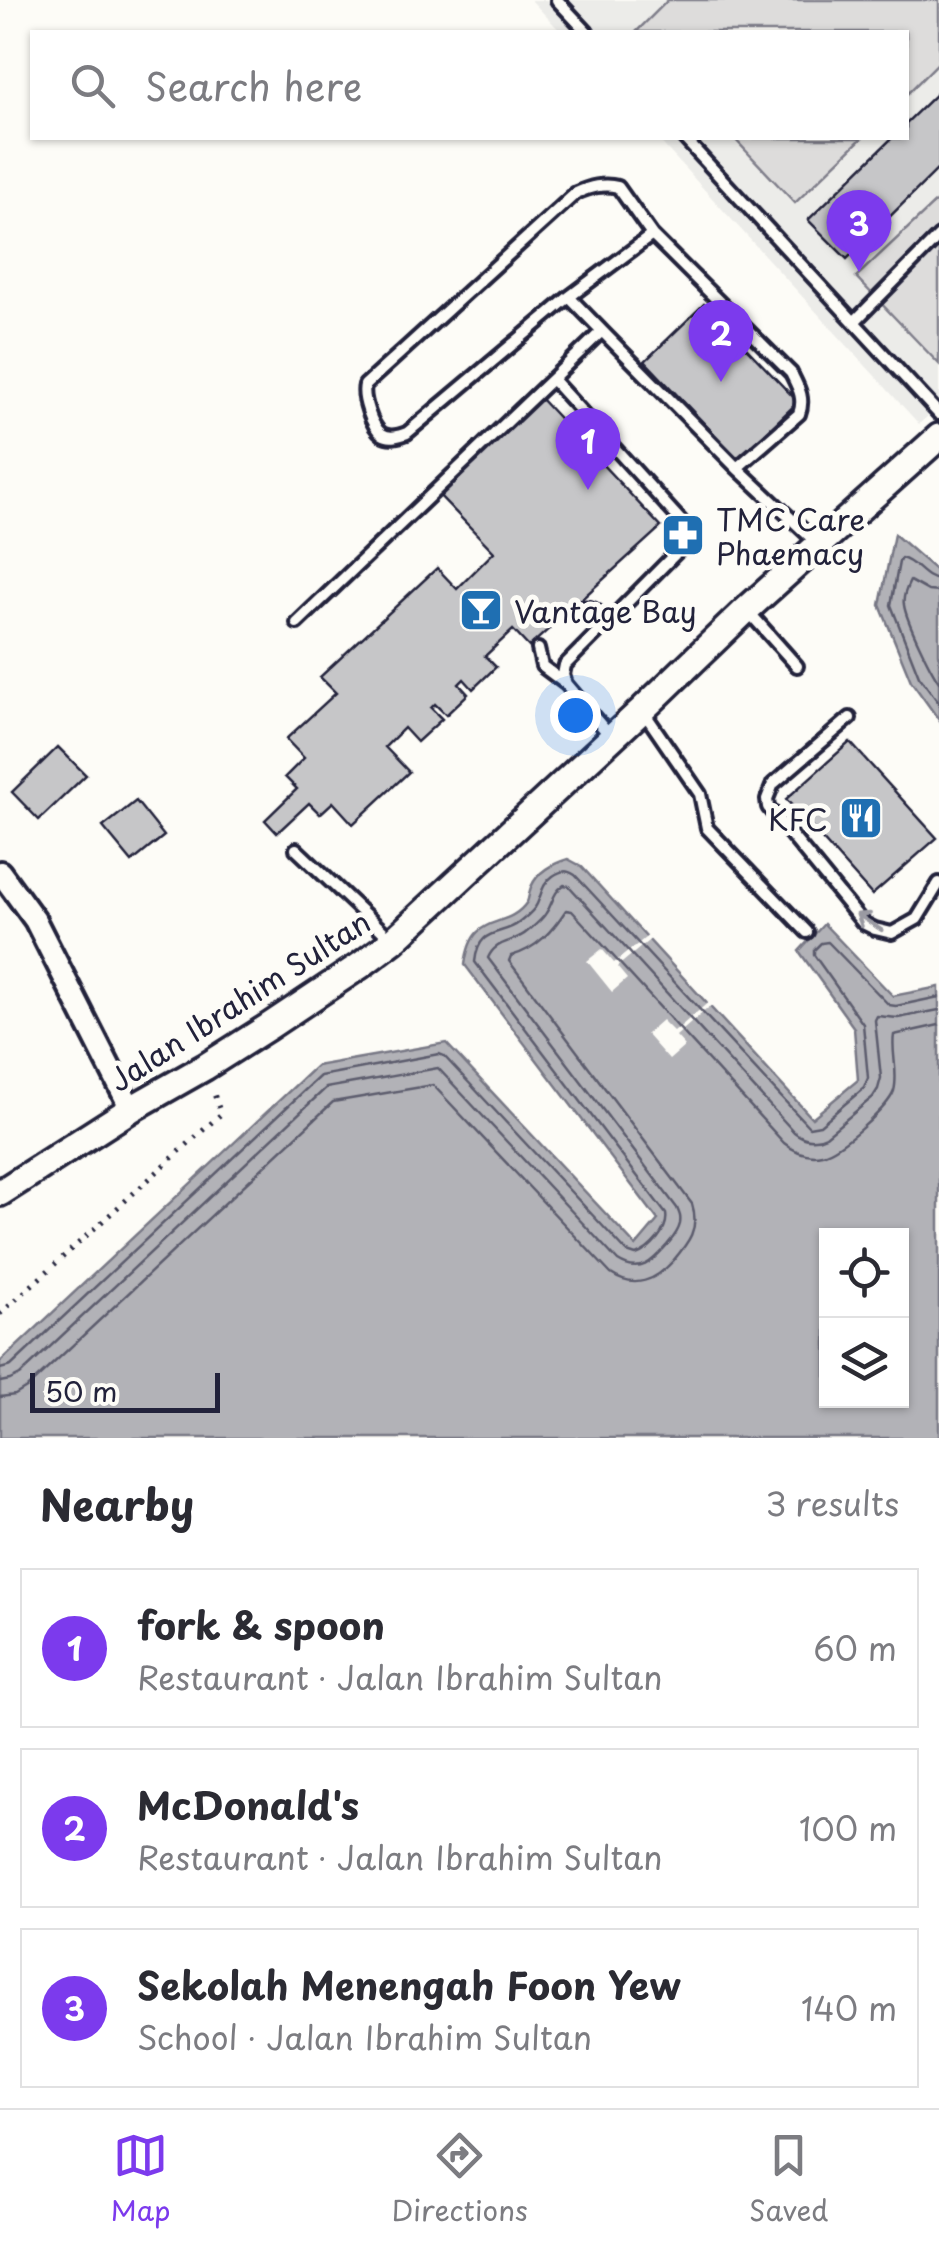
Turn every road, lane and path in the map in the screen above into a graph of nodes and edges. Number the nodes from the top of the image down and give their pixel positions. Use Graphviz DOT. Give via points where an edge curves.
graph roads {
  1 [pos="557,0"];
  2 [pos="585,30"];
  3 [pos="686,140"];
  4 [pos="652,235"];
  5 [pos="939,236"];
  6 [pos="569,297"];
  7 [pos="854,322"];
  8 [pos="602,330"];
  9 [pos="552,378"];
  10 [pos="939,414"];
  11 [pos="939,436"];
  12 [pos="737,468"];
  13 [pos="820,546"];
  14 [pos="746,610"];
  15 [pos="566,616"];
  16 [pos="609,622"];
  17 [pos="297,623"];
  18 [pos="538,649"];
  19 [pos="797,666"];
  20 [pos="566,684"];
  21 [pos="642,710"];
  22 [pos="850,718"];
  23 [pos="612,738"];
  24 [pos="296,849"];
  25 [pos="0,872"];
  26 [pos="939,883"];
  27 [pos="807,932"];
  28 [pos="392,941"];
  29 [pos="205,1067"];
  30 [pos="131,1108"];
  31 [pos="0,1193"];
  32 [pos="0,1314"];
  1 -- 2 [label="lane"];
  3 -- 7 [label="lane"];
  4 -- 6 [label="lane"];
  4 -- 6 [label="lane" via="618,187 576,192 365,385 362,397 378,431 408,433"];
  4 -- 12 [label="lane" via="791,373 799,390 799,414"];
  5 -- 7 [label="lane"];
  6 -- 8 [label="lane"];
  7 -- 10 [label="lane"];
  8 -- 9 [label="lane"];
  8 -- 12 [label="lane"];
  9 -- 16 [label="lane" via="681,521 682,546"];
  9 -- 17 [label="lane"];
  11 -- 13 [label="street, Jalan Ibrahim Sultan"];
  12 -- 13 [label="lane"];
  13 -- 14 [label="street, Jalan Ibrahim Sultan"];
  14 -- 19 [label="lane"];
  14 -- 21 [label="street, Jalan Ibrahim Sultan"];
  15 -- 16 [label="lane" via="588,607"];
  16 -- 20 [label="lane" via="566,665"];
  18 -- 20 [label="lane" via="542,666"];
  20 -- 23 [label="lane"];
  21 -- 23 [label="street, Jalan Ibrahim Sultan"];
  21 -- 27 [label="lane" via="700,794 708,828"];
  26 -- 22 [label="lane, one-way" via="917,919 892,933 875,930 768,807 773,784"];
  23 -- 28 [label="street, Jalan Ibrahim Sultan"];
  24 -- 28 [label="lane"];
  25 -- 30 [label="street" via="35,920"];
  28 -- 29 [label="street, Jalan Ibrahim Sultan"];
  29 -- 30 [label="street, Jalan Ibrahim Sultan"];
  29 -- 32 [label="path" via="221,1114"];
  30 -- 31 [label="street, Jalan Ibrahim Sultan"];
}
